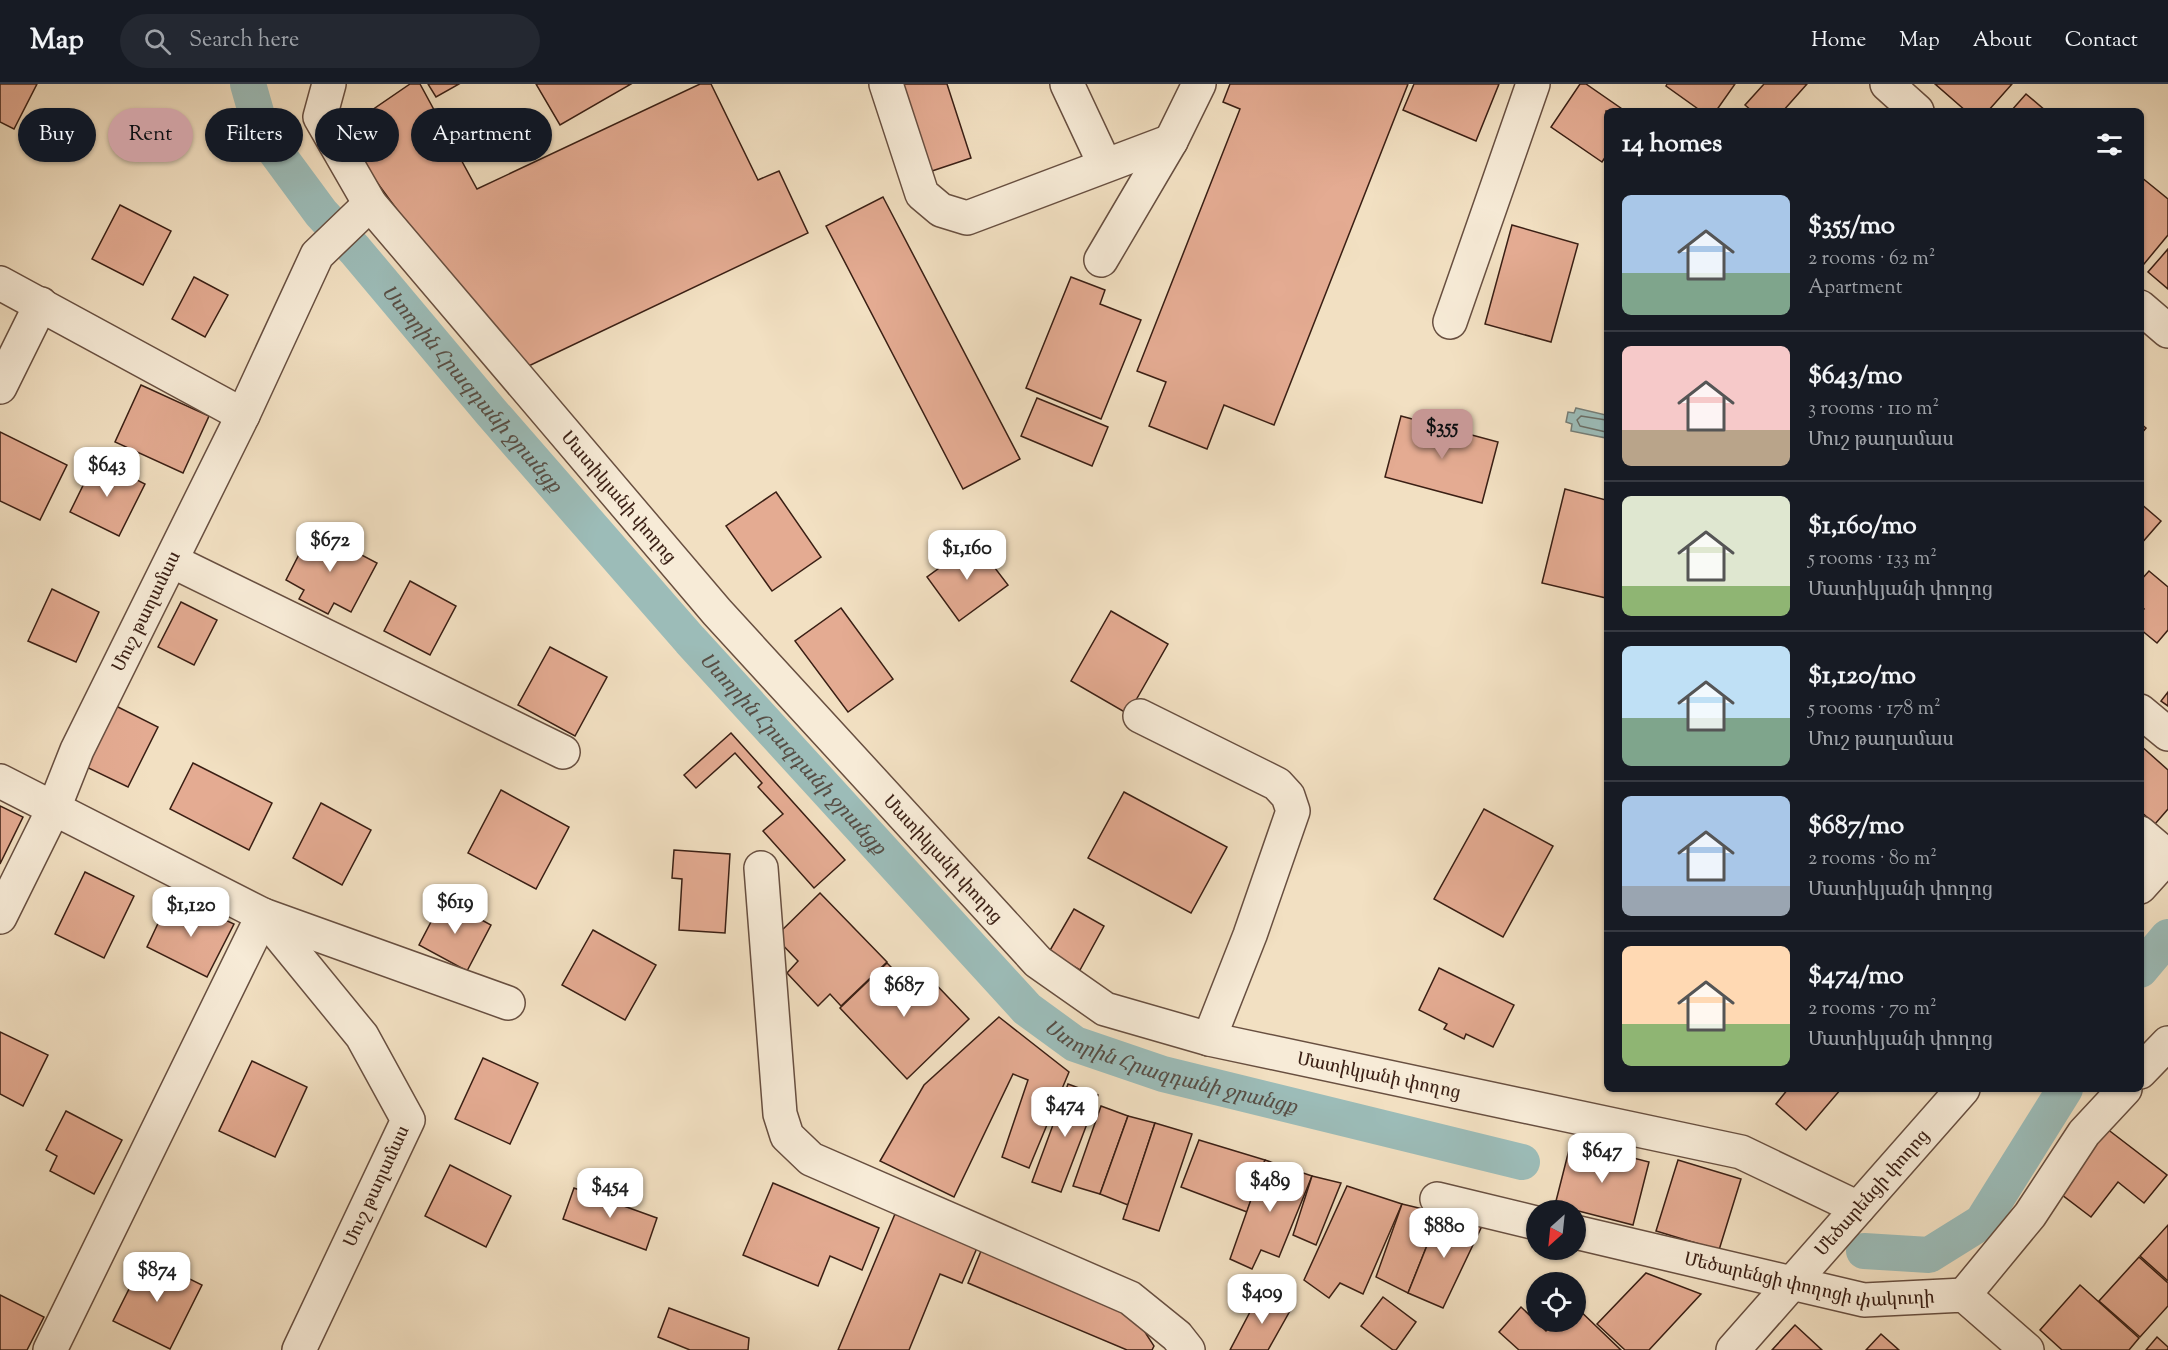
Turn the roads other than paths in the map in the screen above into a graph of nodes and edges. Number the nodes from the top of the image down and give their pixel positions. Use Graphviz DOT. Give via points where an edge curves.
graph roads {
  1 [pos="329,84"];
  2 [pos="886,84"];
  3 [pos="1067,84"];
  4 [pos="1199,84"];
  5 [pos="1533,84"];
  6 [pos="1887,84"];
  7 [pos="1914,108"];
  8 [pos="1171,141"];
  9 [pos="1105,165"];
  10 [pos="370,204"];
  11 [pos="1101,260"];
  12 [pos="0,283"];
  13 [pos="41,304"];
  14 [pos="2144,310"];
  15 [pos="1450,322"];
  16 [pos="2168,331"];
  17 [pos="0,387"];
  18 [pos="243,416"];
  19 [pos="172,561"];
  20 [pos="2144,714"];
  21 [pos="1140,716"];
  22 [pos="2168,734"];
  23 [pos="563,752"];
  24 [pos="0,782"];
  25 [pos="54,808"];
  26 [pos="2144,836"];
  27 [pos="2168,856"];
  28 [pos="761,868"];
  29 [pos="2144,883"];
  30 [pos="263,915"];
  31 [pos="0,917"];
  32 [pos="508,1003"];
  33 [pos="1209,1039"];
  34 [pos="2168,1043"];
  35 [pos="2144,1068"];
  36 [pos="1960,1092"];
  37 [pos="2122,1092"];
  38 [pos="1437,1199"];
  39 [pos="1858,1208"];
  40 [pos="1526,1220"];
  41 [pos="1586,1235"];
  42 [pos="1793,1284"];
  43 [pos="1964,1295"];
  44 [pos="50,1350"];
  45 [pos="299,1350"];
  46 [pos="1188,1350"];
  47 [pos="1733,1350"];
  48 [pos="2027,1350"];
  1 -- 10 [label="street, Մատիկյանի փողոց" via="320,117"];
  2 -- 9 [label="street" via="922,194 941,210 967,218"];
  3 -- 9 [label="street"];
  4 -- 8 [label="street"];
  5 -- 15 [label="street"];
  6 -- 7 [label="street"];
  8 -- 9 [label="street"];
  8 -- 11 [label="street"];
  10 -- 18 [label="street, Մուշ թաղամաս" via="317,255"];
  10 -- 33 [label="street, Մատիկյանի փողոց" via="717,612 1038,962 1105,1009"];
  12 -- 13 [label="street"];
  13 -- 17 [label="street"];
  13 -- 18 [label="street"];
  14 -- 16 [label="street"];
  18 -- 19 [label="street, Մուշ թաղամաս"];
  19 -- 23 [label="street"];
  19 -- 25 [label="street, Մուշ թաղամաս" via="77,750"];
  20 -- 22 [label="street"];
  21 -- 33 [label="street" via="1277,784 1288,796 1293,811 1251,935"];
  24 -- 25 [label="street, Մուշ թաղամաս"];
  25 -- 30 [label="street, Մուշ թաղամաս"];
  25 -- 31 [label="street, Մուշ թաղամաս"];
  26 -- 27 [label="street"];
  27 -- 29 [label="street"];
  28 -- 46 [label="street" via="780,1114 787,1136 811,1159 1130,1298 1177,1336"];
  30 -- 32 [label="street"];
  30 -- 44 [label="street"];
  30 -- 45 [label="street, Մուշ թաղամաս" via="362,1036 408,1120"];
  33 -- 39 [label="street, Մատիկյանի փողոց" via="1741,1152"];
  34 -- 35 [label="street"];
  36 -- 39 [label="street, Մեծարենցի փողոց"];
  37 -- 43 [label="street" via="2084,1133 2030,1215"];
  38 -- 40 [label="street"];
  39 -- 42 [label="street, Մեծարենցի փողոց"];
  41 -- 42 [label="street, Մեծարենցի փողոցի փակուղի"];
  42 -- 43 [label="street, Մեծարենցի փողոցի փակուղի" via="1864,1300"];
  42 -- 47 [label="street, Մեծարենցի փողոց"];
  43 -- 48 [label="street"];
}
